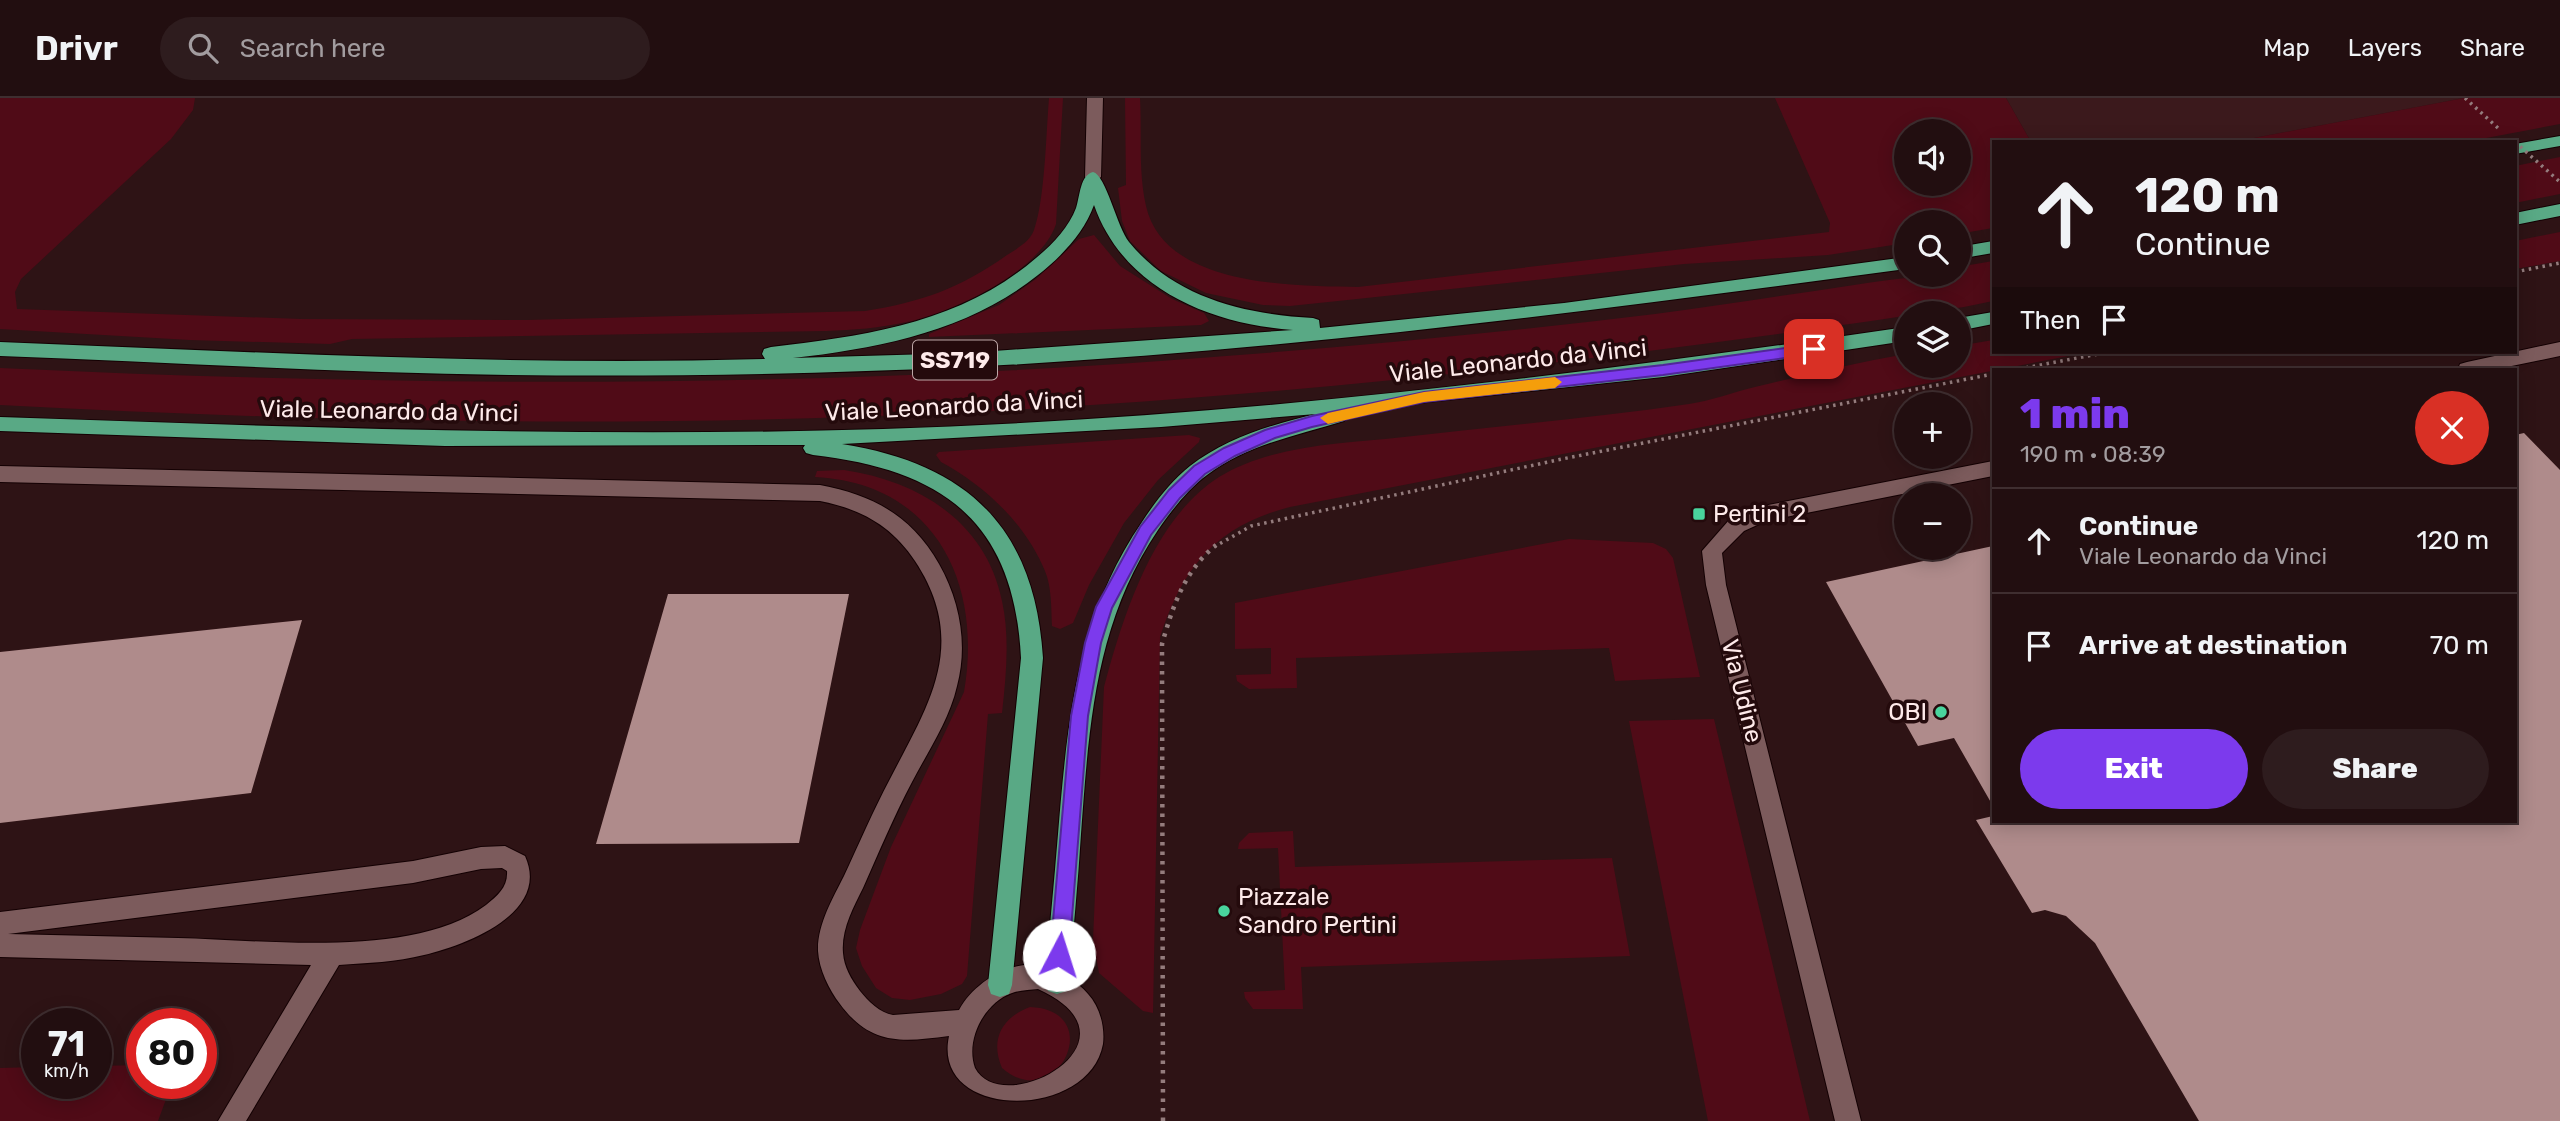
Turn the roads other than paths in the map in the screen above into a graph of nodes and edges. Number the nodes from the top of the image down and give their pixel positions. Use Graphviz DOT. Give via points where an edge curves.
graph roads {
  1 [pos="1095,98"];
  2 [pos="2560,141"];
  3 [pos="2517,149"];
  4 [pos="1093,177"];
  5 [pos="2560,210"];
  6 [pos="2517,219"];
  7 [pos="1992,247"];
  8 [pos="1971,251"];
  9 [pos="1894,265"];
  10 [pos="1992,318"];
  11 [pos="1971,322"];
  12 [pos="1385,329"];
  13 [pos="1894,336"];
  14 [pos="0,349"];
  15 [pos="2560,349"];
  16 [pos="2472,368"];
  17 [pos="649,369"];
  18 [pos="1424,397"];
  19 [pos="0,424"];
  20 [pos="710,439"];
  21 [pos="1992,468"];
  22 [pos="0,474"];
  23 [pos="0,923"];
  24 [pos="0,945"];
  25 [pos="332,954"];
  26 [pos="1057,982"];
  27 [pos="1000,985"];
  28 [pos="966,1022"];
  29 [pos="1034,1114"];
  30 [pos="231,1121"];
  31 [pos="1849,1121"];
  1 -- 4 [label="street"];
  2 -- 3 [label="highway"];
  4 -- 12 [label="highway" via="1108,224 1122,245 1154,276 1186,296 1231,315 1258,320"];
  4 -- 17 [label="highway" via="1081,216 1064,240 1025,277 968,311 866,342"];
  5 -- 6 [label="highway"];
  7 -- 8 [label="highway"];
  9 -- 12 [label="highway, Viale Leonardo da Vinci / SS719"];
  10 -- 11 [label="highway"];
  12 -- 17 [label="highway, Viale Leonardo da Vinci / SS719" via="966,360"];
  13 -- 18 [label="highway, Viale Leonardo da Vinci" via="1663,370"];
  14 -- 17 [label="highway, Viale Leonardo da Vinci / SS719" via="489,368"];
  15 -- 16 [label="street"];
  18 -- 20 [label="highway, Viale Leonardo da Vinci" via="1148,421 886,436"];
  18 -- 26 [label="highway" via="1312,422 1229,452 1191,478 1146,531 1104,607 1084,686"];
  19 -- 20 [label="highway, Viale Leonardo da Vinci" via="445,439"];
  20 -- 27 [label="highway" via="864,455 930,476 981,518 1017,574 1028,610 1032,658"];
  21 -- 31 [label="street, Via Udine" via="1763,514 1737,525 1712,551 1716,585"];
  22 -- 28 [label="street" via="820,493 876,509 916,544 932,569 951,628 951,662 939,709 883,814 830,942 841,988 860,1011 888,1027"];
  23 -- 25 [label="street" via="413,872 481,858 505,857 517,864 518,888 486,921 447,938 409,947"];
  24 -- 25 [label="street"];
  25 -- 30 [label="street"];
  26 -- 27 [label="street" via="1039,977"];
  26 -- 29 [label="street" via="1083,1004 1093,1038 1081,1074 1069,1089"];
  27 -- 28 [label="street" via="974,1007"];
  28 -- 29 [label="street" via="960,1061 978,1094 995,1105"];
}
